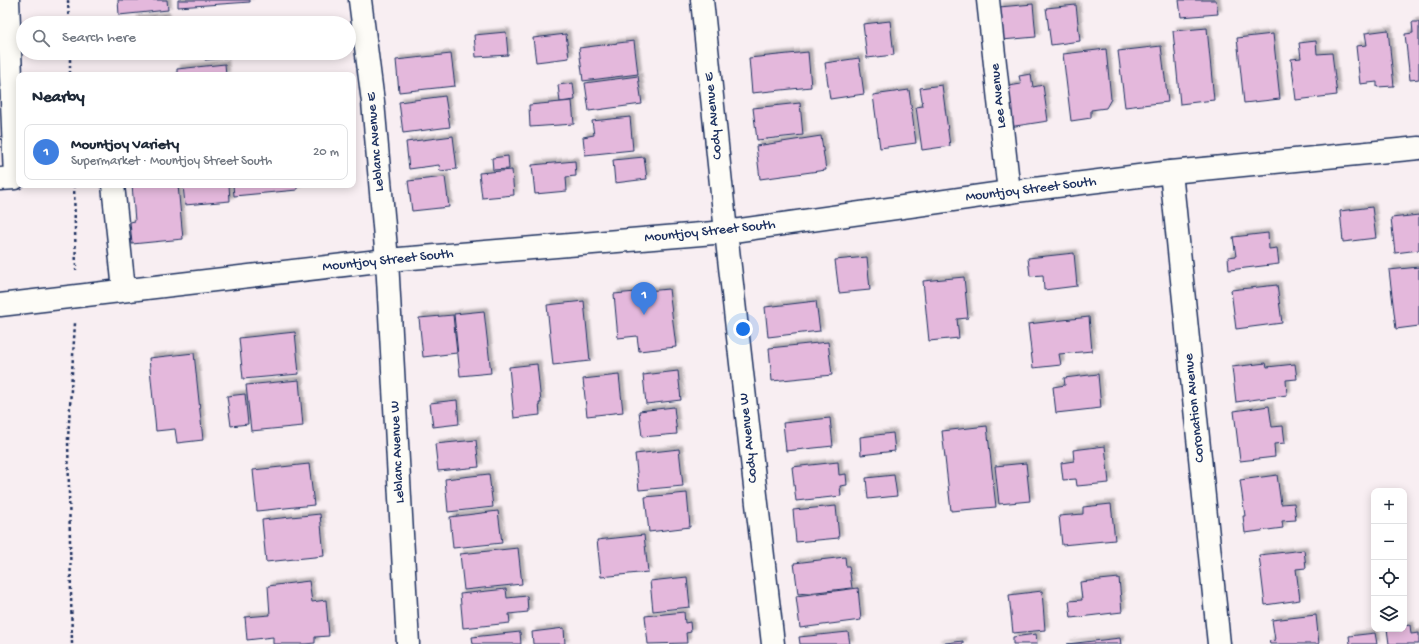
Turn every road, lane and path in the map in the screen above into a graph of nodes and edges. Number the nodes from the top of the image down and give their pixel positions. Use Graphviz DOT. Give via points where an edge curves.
graph roads {
  1 [pos="8,0"];
  2 [pos="68,0"];
  3 [pos="360,0"];
  4 [pos="702,0"];
  5 [pos="988,0"];
  6 [pos="69,16"];
  7 [pos="70,60"];
  8 [pos="70,72"];
  9 [pos="1419,148"];
  10 [pos="1171,172"];
  11 [pos="0,179"];
  12 [pos="74,188"];
  13 [pos="113,188"];
  14 [pos="1009,192"];
  15 [pos="726,232"];
  16 [pos="387,260"];
  17 [pos="124,290"];
  18 [pos="77,296"];
  19 [pos="0,305"];
  20 [pos="72,644"];
  21 [pos="408,644"];
  22 [pos="773,644"];
  23 [pos="1219,644"];
  1 -- 11 [label="street" via="15,178"];
  2 -- 6 [label="path"];
  3 -- 16 [label="street, Leblanc Avenue E" via="373,102"];
  4 -- 15 [label="street, Cody Avenue E"];
  5 -- 14 [label="street, Lee Avenue"];
  7 -- 8 [label="path"];
  9 -- 10 [label="street, Mountjoy Street South"];
  10 -- 14 [label="street, Mountjoy Street South"];
  10 -- 23 [label="street, Coronation Avenue"];
  12 -- 18 [label="path"];
  13 -- 17 [label="street"];
  14 -- 15 [label="street, Mountjoy Street South"];
  15 -- 16 [label="street, Mountjoy Street South"];
  15 -- 22 [label="street, Cody Avenue W"];
  16 -- 17 [label="street, Mountjoy Street South"];
  16 -- 21 [label="street, Leblanc Avenue W"];
  17 -- 18 [label="street, Mountjoy Street South"];
  18 -- 19 [label="street, Mountjoy Street South"];
  18 -- 20 [label="path" via="68,439"];
}
